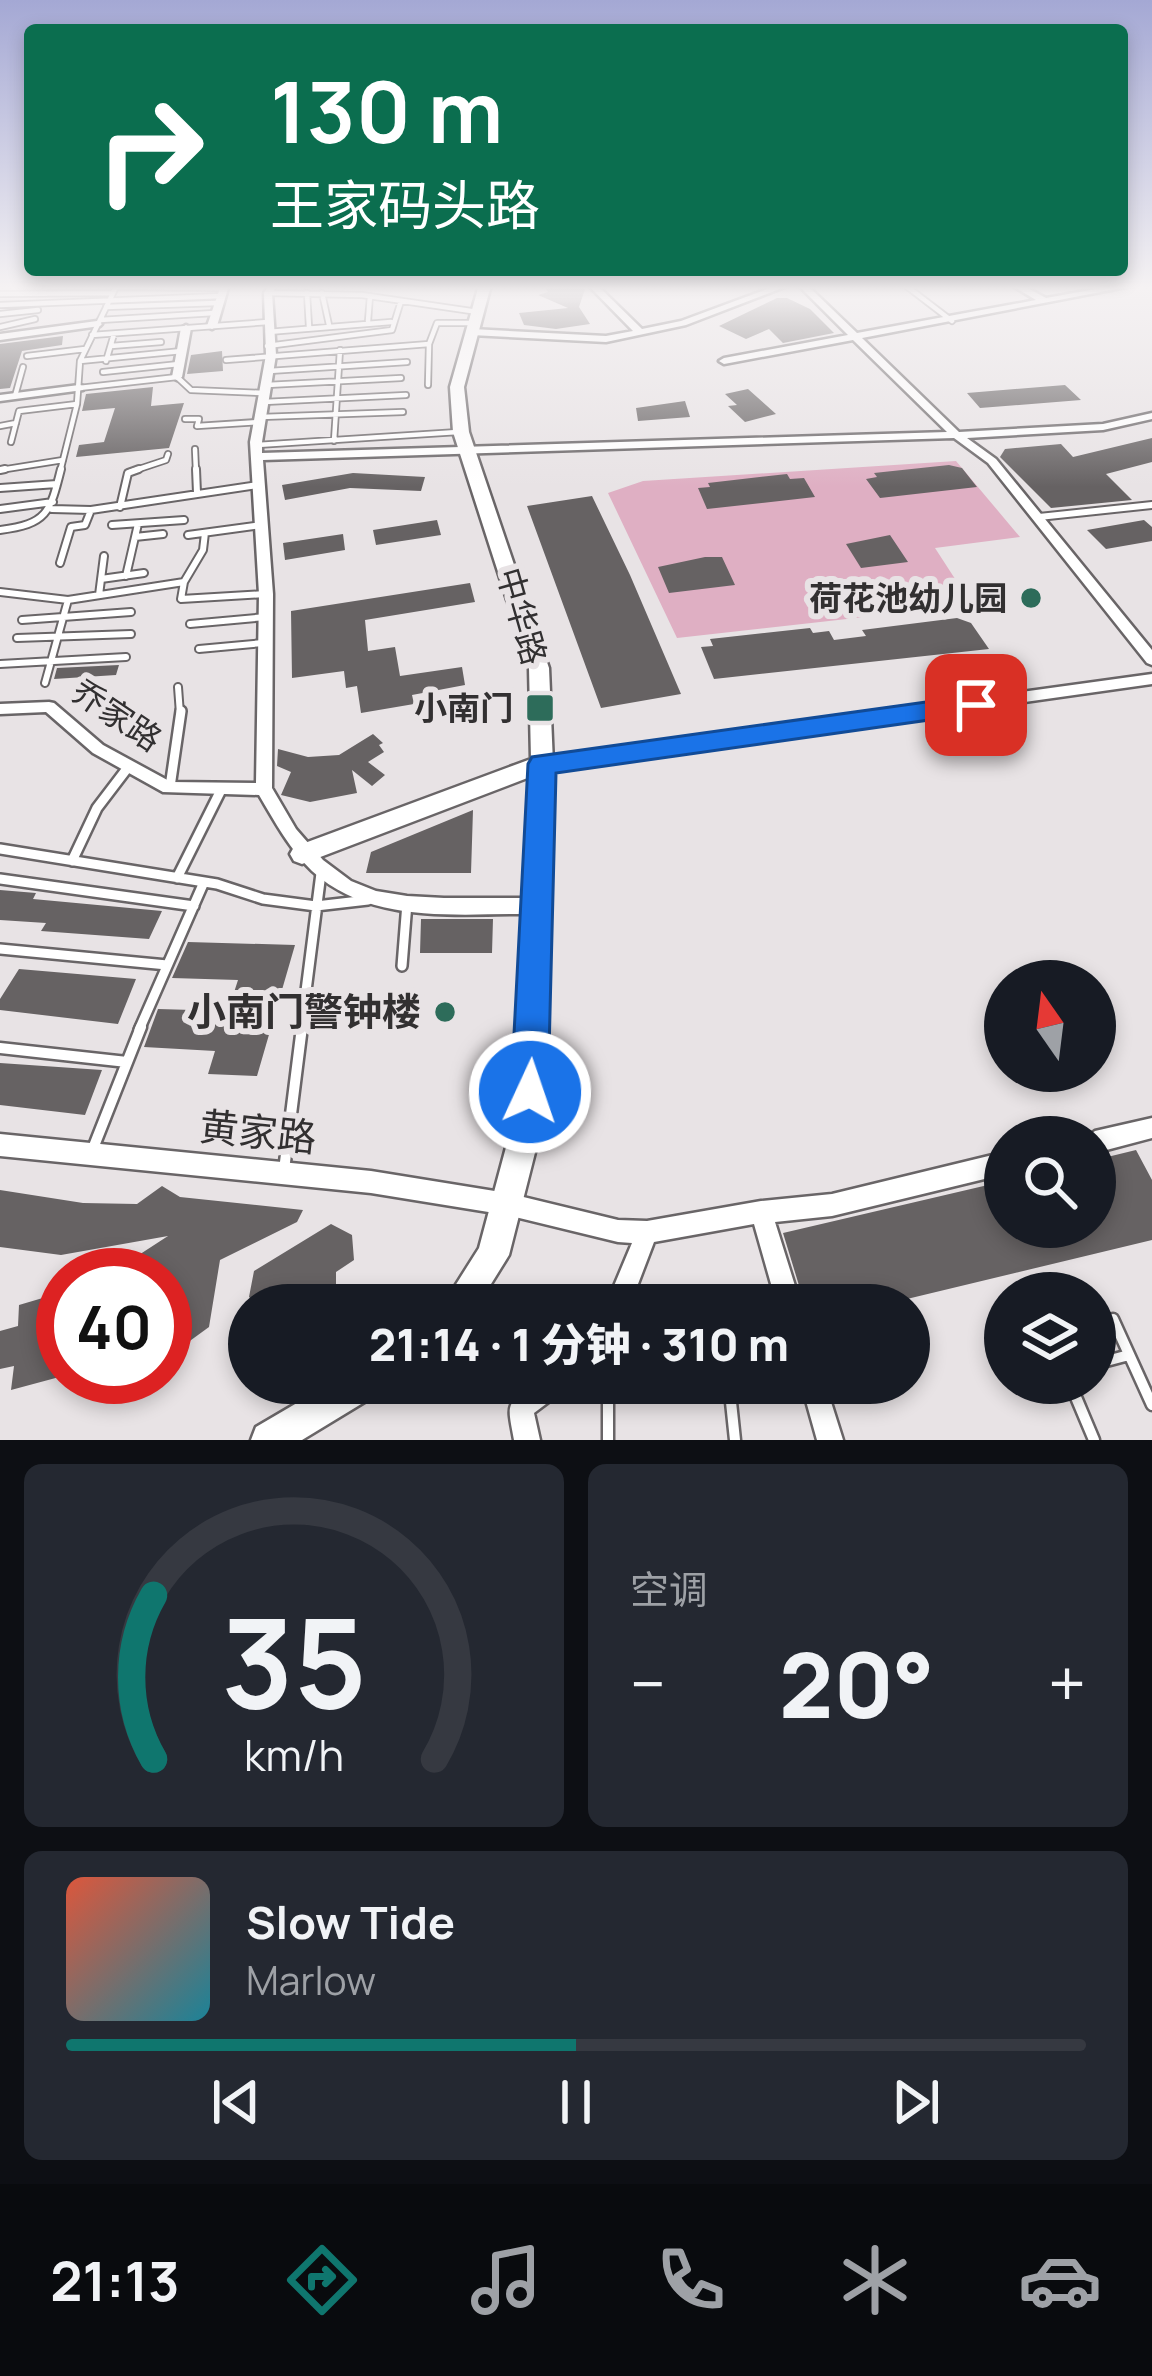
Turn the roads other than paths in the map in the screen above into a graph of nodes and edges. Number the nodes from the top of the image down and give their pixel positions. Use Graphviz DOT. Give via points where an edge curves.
graph roads {
  1 [pos="58,352"];
  2 [pos="84,352"];
  3 [pos="109,352"];
  4 [pos="181,352"];
  5 [pos="263,352"];
  6 [pos="269,352"];
  7 [pos="340,352"];
  8 [pos="429,352"];
  9 [pos="467,352"];
  10 [pos="779,352"];
  11 [pos="869,352"];
  12 [pos="27,356"];
  13 [pos="107,358"];
  14 [pos="226,360"];
  15 [pos="80,361"];
  16 [pos="724,361"];
  17 [pos="407,362"];
  18 [pos="179,364"];
  19 [pos="339,365"];
  20 [pos="23,367"];
  21 [pos="268,371"];
  22 [pos="103,372"];
  23 [pos="401,378"];
  24 [pos="338,380"];
  25 [pos="99,385"];
  26 [pos="428,385"];
  27 [pos="79,388"];
  28 [pos="263,393"];
  29 [pos="406,395"];
  30 [pos="15,396"];
  31 [pos="0,398"];
  32 [pos="337,398"];
  33 [pos="77,404"];
  34 [pos="403,412"];
  35 [pos="336,414"];
  36 [pos="1152,416"];
  37 [pos="185,419"];
  38 [pos="258,419"];
  39 [pos="16,423"];
  40 [pos="0,426"];
  41 [pos="956,435"];
  42 [pos="463,440"];
  43 [pos="334,441"];
  44 [pos="11,442"];
  45 [pos="195,449"];
  46 [pos="256,451"];
  47 [pos="168,454"];
  48 [pos="63,460"];
  49 [pos="2,470"];
  50 [pos="57,484"];
  51 [pos="258,484"];
  52 [pos="0,486"];
  53 [pos="197,493"];
  54 [pos="1152,505"];
  55 [pos="52,506"];
  56 [pos="120,507"];
  57 [pos="0,509"];
  58 [pos="91,510"];
  59 [pos="1039,517"];
  60 [pos="184,520"];
  61 [pos="138,524"];
  62 [pos="112,525"];
  63 [pos="261,525"];
  64 [pos="0,530"];
  65 [pos="206,533"];
  66 [pos="163,534"];
  67 [pos="188,535"];
  68 [pos="135,537"];
  69 [pos="104,556"];
  70 [pos="60,563"];
  71 [pos="144,573"];
  72 [pos="126,576"];
  73 [pos="101,579"];
  74 [pos="184,582"];
  75 [pos="0,592"];
  76 [pos="266,594"];
  77 [pos="99,595"];
  78 [pos="68,600"];
  79 [pos="131,612"];
  80 [pos="266,617"];
  81 [pos="63,618"];
  82 [pos="22,620"];
  83 [pos="190,624"];
  84 [pos="131,634"];
  85 [pos="58,635"];
  86 [pos="17,638"];
  87 [pos="266,642"];
  88 [pos="199,649"];
  89 [pos="126,657"];
  90 [pos="52,659"];
  91 [pos="1152,659"];
  92 [pos="1,664"];
  93 [pos="1152,679"];
  94 [pos="45,683"];
  95 [pos="178,687"];
  96 [pos="0,710"];
  97 [pos="542,764"];
  98 [pos="128,766"];
  99 [pos="223,786"];
  100 [pos="170,788"];
  101 [pos="264,789"];
  102 [pos="0,849"];
  103 [pos="302,854"];
  104 [pos="72,861"];
  105 [pos="321,873"];
  106 [pos="177,878"];
  107 [pos="0,879"];
  108 [pos="204,882"];
  109 [pos="376,899"];
  110 [pos="407,903"];
  111 [pos="194,906"];
  112 [pos="316,906"];
  113 [pos="535,906"];
  114 [pos="0,949"];
  115 [pos="167,965"];
  116 [pos="402,966"];
  117 [pos="0,1048"];
  118 [pos="128,1062"];
  119 [pos="1152,1128"];
  120 [pos="1116,1137"];
  121 [pos="0,1145"];
  122 [pos="92,1151"];
  123 [pos="984,1168"];
  124 [pos="284,1170"];
  125 [pos="507,1204"];
  126 [pos="761,1211"];
  127 [pos="647,1232"];
  128 [pos="474,1284"];
  129 [pos="626,1284"];
  130 [pos="783,1284"];
  131 [pos="1116,1325"];
  132 [pos="1130,1355"];
  133 [pos="1116,1359"];
  134 [pos="329,1404"];
  135 [pos="526,1404"];
  136 [pos="608,1404"];
  137 [pos="731,1404"];
  138 [pos="819,1404"];
  139 [pos="1079,1404"];
  140 [pos="1152,1405"];
  141 [pos="268,1440"];
  142 [pos="527,1440"];
  143 [pos="608,1440"];
  144 [pos="735,1440"];
  145 [pos="830,1440"];
  146 [pos="1094,1440"];
  1 -- 12 [label="lane"];
  2 -- 15 [label="lane"];
  3 -- 13 [label="lane"];
  4 -- 18 [label="street"];
  5 -- 14 [label="lane"];
  6 -- 21 [label="street"];
  7 -- 19 [label="lane"];
  8 -- 26 [label="lane"];
  9 -- 42 [label="street, 中华路" via="457,387"];
  10 -- 16 [label="street"];
  11 -- 41 [label="street"];
  13 -- 15 [label="lane"];
  13 -- 18 [label="lane"];
  13 -- 22 [label="lane"];
  15 -- 27 [label="lane"];
  17 -- 19 [label="lane"];
  18 -- 22 [label="lane"];
  18 -- 25 [label="lane"];
  18 -- 28 [label="lane" via="191,390"];
  19 -- 21 [label="lane"];
  19 -- 24 [label="lane"];
  20 -- 30 [label="lane"];
  21 -- 28 [label="street"];
  22 -- 25 [label="lane"];
  23 -- 24 [label="lane"];
  24 -- 28 [label="lane"];
  24 -- 32 [label="lane"];
  25 -- 27 [label="lane"];
  27 -- 30 [label="street"];
  27 -- 33 [label="lane"];
  28 -- 32 [label="lane"];
  28 -- 38 [label="street"];
  29 -- 32 [label="lane"];
  30 -- 31 [label="street"];
  32 -- 35 [label="lane"];
  33 -- 39 [label="lane" via="20,411"];
  33 -- 48 [label="lane"];
  34 -- 35 [label="lane"];
  35 -- 38 [label="lane"];
  35 -- 43 [label="lane"];
  36 -- 41 [label="street" via="1102,427"];
  37 -- 38 [label="lane" via="199,419 197,426"];
  38 -- 46 [label="street"];
  39 -- 40 [label="lane"];
  39 -- 44 [label="lane"];
  41 -- 42 [label="street"];
  41 -- 59 [label="street" via="992,461"];
  42 -- 43 [label="lane"];
  42 -- 46 [label="street"];
  42 -- 97 [label="street, 中华路" via="539,668"];
  43 -- 46 [label="lane"];
  45 -- 53 [label="lane"];
  46 -- 51 [label="street"];
  47 -- 56 [label="lane" via="128,473"];
  48 -- 49 [label="lane"];
  48 -- 50 [label="lane"];
  49 -- 52 [label="lane"];
  50 -- 52 [label="lane"];
  50 -- 55 [label="lane"];
  51 -- 53 [label="lane"];
  51 -- 63 [label="street"];
  53 -- 56 [label="lane"];
  54 -- 59 [label="lane"];
  55 -- 57 [label="lane"];
  55 -- 58 [label="lane"];
  55 -- 64 [label="lane" via="30,526"];
  56 -- 58 [label="lane"];
  58 -- 70 [label="lane" via="85,525 71,527"];
  59 -- 91 [label="street"];
  60 -- 61 [label="lane"];
  61 -- 62 [label="lane"];
  61 -- 68 [label="lane"];
  63 -- 65 [label="lane"];
  63 -- 76 [label="street"];
  65 -- 67 [label="lane"];
  65 -- 74 [label="lane"];
  66 -- 68 [label="lane"];
  68 -- 72 [label="lane"];
  69 -- 73 [label="lane"];
  71 -- 72 [label="lane"];
  72 -- 73 [label="lane"];
  73 -- 77 [label="lane"];
  74 -- 76 [label="lane" via="182,599"];
  74 -- 77 [label="lane"];
  75 -- 78 [label="lane"];
  76 -- 80 [label="street"];
  77 -- 78 [label="lane"];
  78 -- 81 [label="lane"];
  79 -- 81 [label="lane"];
  80 -- 83 [label="lane"];
  80 -- 87 [label="street"];
  81 -- 82 [label="lane"];
  81 -- 85 [label="lane"];
  84 -- 85 [label="lane"];
  85 -- 86 [label="lane"];
  85 -- 90 [label="lane"];
  87 -- 88 [label="lane"];
  87 -- 101 [label="street"];
  89 -- 90 [label="lane"];
  90 -- 92 [label="lane"];
  90 -- 94 [label="lane"];
  93 -- 97 [label="street"];
  95 -- 100 [label="lane"];
  96 -- 98 [label="street, 乔家路" via="49,707"];
  97 -- 103 [label="street"];
  97 -- 113 [label="street, 中华路"];
  98 -- 100 [label="street, 乔家路"];
  98 -- 104 [label="lane"];
  99 -- 100 [label="street, 乔家路"];
  99 -- 101 [label="street, 乔家路"];
  99 -- 106 [label="lane"];
  101 -- 103 [label="street"];
  102 -- 104 [label="lane"];
  103 -- 105 [label="street"];
  104 -- 106 [label="lane"];
  105 -- 109 [label="street"];
  105 -- 112 [label="lane"];
  106 -- 108 [label="lane"];
  107 -- 111 [label="lane"];
  108 -- 111 [label="lane"];
  108 -- 112 [label="lane"];
  109 -- 110 [label="street"];
  109 -- 112 [label="lane"];
  110 -- 113 [label="street"];
  110 -- 116 [label="lane"];
  111 -- 115 [label="lane"];
  112 -- 124 [label="lane"];
  113 -- 125 [label="street, 中华路" via="527,1124"];
  114 -- 115 [label="lane"];
  115 -- 118 [label="lane"];
  117 -- 118 [label="lane"];
  118 -- 122 [label="lane"];
  119 -- 120 [label="street"];
  121 -- 122 [label="street, 黄家路"];
  122 -- 124 [label="street, 黄家路"];
  123 -- 126 [label="street, 黄家路" via="832,1205"];
  124 -- 125 [label="street, 黄家路"];
  125 -- 127 [label="street, 黄家路"];
  125 -- 128 [label="street, 中华路" via="493,1256"];
  126 -- 127 [label="street, 黄家路"];
  126 -- 130 [label="street"];
  127 -- 129 [label="street"];
  131 -- 132 [label="lane"];
  132 -- 133 [label="lane"];
  132 -- 140 [label="lane"];
  134 -- 141 [label="street"];
  135 -- 142 [label="street"];
  136 -- 143 [label="lane"];
  137 -- 144 [label="lane"];
  138 -- 145 [label="street"];
  139 -- 146 [label="lane"];
}
